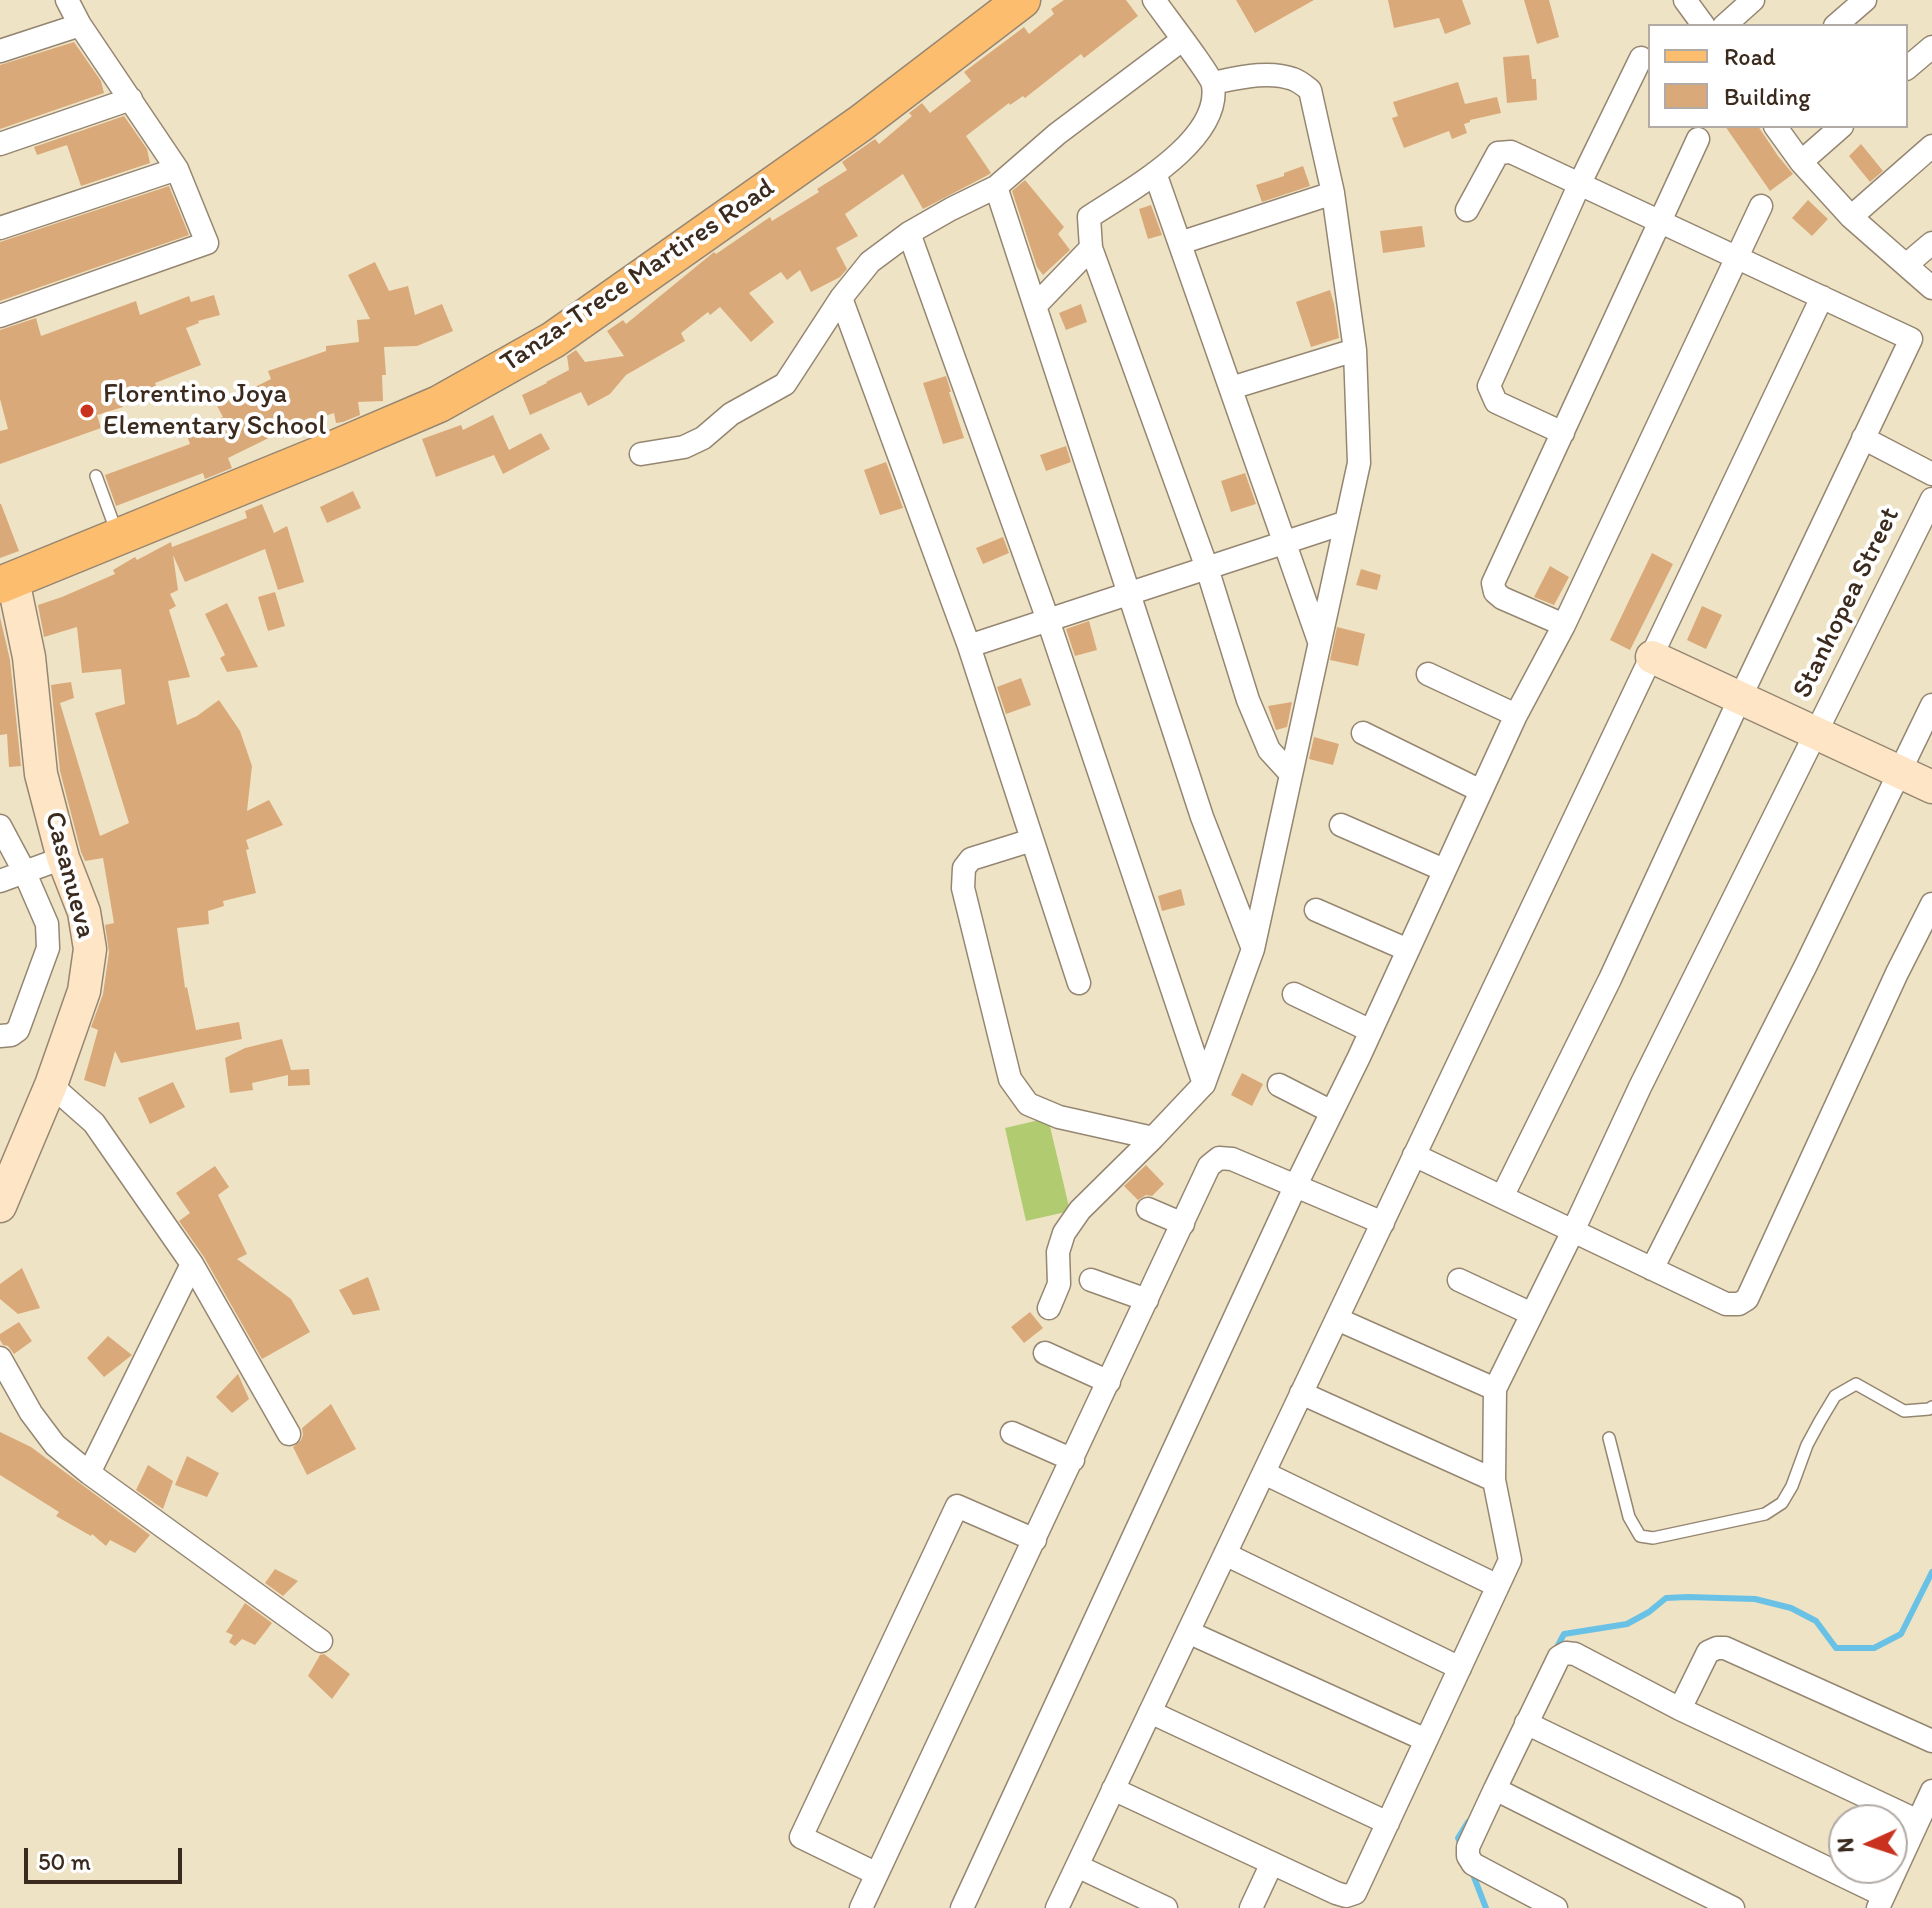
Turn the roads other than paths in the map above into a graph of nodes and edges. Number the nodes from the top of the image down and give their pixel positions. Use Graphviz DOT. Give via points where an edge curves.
graph roads {
  1 [pos="67,0"];
  2 [pos="1022,0"];
  3 [pos="1154,0"];
  4 [pos="1685,0"];
  5 [pos="1753,0"];
  6 [pos="1865,0"];
  7 [pos="1703,24"];
  8 [pos="1726,24"];
  9 [pos="1837,24"];
  10 [pos="80,25"];
  11 [pos="1182,40"];
  12 [pos="1932,47"];
  13 [pos="0,51"];
  14 [pos="1641,58"];
  15 [pos="1908,67"];
  16 [pos="1213,83"];
  17 [pos="131,99"];
  18 [pos="1776,128"];
  19 [pos="1840,128"];
  20 [pos="1698,139"];
  21 [pos="0,144"];
  22 [pos="1932,146"];
  23 [pos="1801,162"];
  24 [pos="177,169"];
  25 [pos="1155,173"];
  26 [pos="1580,183"];
  27 [pos="996,187"];
  28 [pos="1333,193"];
  29 [pos="1761,206"];
  30 [pos="1467,210"];
  31 [pos="1851,217"];
  32 [pos="1660,221"];
  33 [pos="0,228"];
  34 [pos="909,233"];
  35 [pos="1180,243"];
  36 [pos="1932,243"];
  37 [pos="1091,248"];
  38 [pos="1737,257"];
  39 [pos="1906,265"];
  40 [pos="1932,288"];
  41 [pos="1822,297"];
  42 [pos="841,298"];
  43 [pos="1035,306"];
  44 [pos="0,316"];
  45 [pos="1355,350"];
  46 [pos="1231,388"];
  47 [pos="1563,433"];
  48 [pos="1863,438"];
  49 [pos="641,454"];
  50 [pos="1932,474"];
  51 [pos="96,476"];
  52 [pos="1932,499"];
  53 [pos="1344,523"];
  54 [pos="119,537"];
  55 [pos="1284,543"];
  56 [pos="1207,568"];
  57 [pos="7,582"];
  58 [pos="1130,594"];
  59 [pos="1048,620"];
  60 [pos="1564,625"];
  61 [pos="1319,642"];
  62 [pos="969,646"];
  63 [pos="1652,657"];
  64 [pos="1428,674"];
  65 [pos="1740,698"];
  66 [pos="1932,705"];
  67 [pos="1516,715"];
  68 [pos="1363,733"];
  69 [pos="1817,733"];
  70 [pos="1900,772"];
  71 [pos="1291,774"];
  72 [pos="1932,787"];
  73 [pos="1481,791"];
  74 [pos="1341,825"];
  75 [pos="0,826"];
  76 [pos="1032,840"];
  77 [pos="63,858"];
  78 [pos="1444,870"];
  79 [pos="24,871"];
  80 [pos="0,881"];
  81 [pos="1932,904"];
  82 [pos="1316,910"];
  83 [pos="1253,949"];
  84 [pos="1408,950"];
  85 [pos="1079,983"];
  86 [pos="1294,994"];
  87 [pos="1371,1031"];
  88 [pos="0,1036"];
  89 [pos="1204,1084"];
  90 [pos="51,1085"];
  91 [pos="1279,1085"];
  92 [pos="1332,1112"];
  93 [pos="1153,1138"];
  94 [pos="1414,1155"];
  95 [pos="1295,1187"];
  96 [pos="1502,1197"];
  97 [pos="0,1206"];
  98 [pos="1148,1209"];
  99 [pos="1383,1223"];
  100 [pos="1183,1224"];
  101 [pos="1573,1231"];
  102 [pos="192,1264"];
  103 [pos="1652,1269"];
  104 [pos="1091,1280"];
  105 [pos="1459,1280"];
  106 [pos="1147,1300"];
  107 [pos="1049,1308"];
  108 [pos="1532,1314"];
  109 [pos="1337,1319"];
  110 [pos="1045,1353"];
  111 [pos="0,1358"];
  112 [pos="1109,1382"];
  113 [pos="1495,1389"];
  114 [pos="1301,1393"];
  115 [pos="1932,1407"];
  116 [pos="1012,1433"];
  117 [pos="289,1434"];
  118 [pos="1609,1438"];
  119 [pos="1073,1460"];
  120 [pos="89,1473"];
  121 [pos="1264,1473"];
  122 [pos="1494,1480"];
  123 [pos="1035,1540"];
  124 [pos="1225,1554"];
  125 [pos="1498,1586"];
  126 [pos="1188,1632"];
  127 [pos="321,1641"];
  128 [pos="1460,1668"];
  129 [pos="1680,1709"];
  130 [pos="1150,1712"];
  131 [pos="1526,1723"];
  132 [pos="1426,1740"];
  133 [pos="1932,1741"];
  134 [pos="1113,1789"];
  135 [pos="1495,1789"];
  136 [pos="1932,1791"];
  137 [pos="1918,1821"];
  138 [pos="1388,1823"];
  139 [pos="1272,1863"];
  140 [pos="1077,1866"];
  141 [pos="877,1874"];
  142 [pos="1880,1902"];
  143 [pos="861,1908"];
  144 [pos="962,1908"];
  145 [pos="1057,1908"];
  146 [pos="1166,1908"];
  147 [pos="1251,1908"];
  148 [pos="1556,1908"];
  149 [pos="1733,1908"];
  1 -- 10 [label="street"];
  2 -- 54 [label="main road, Tanza-Trece Martires Road" via="861,123 553,340 439,404"];
  3 -- 11 [label="street"];
  4 -- 7 [label="street"];
  5 -- 8 [label="street"];
  6 -- 9 [label="street"];
  10 -- 13 [label="street"];
  10 -- 17 [label="street"];
  11 -- 16 [label="street"];
  11 -- 27 [label="street"];
  12 -- 15 [label="street"];
  14 -- 26 [label="street"];
  16 -- 25 [label="street" via="1205,124"];
  16 -- 28 [label="street" via="1275,76 1310,90"];
  17 -- 21 [label="street"];
  17 -- 24 [label="street"];
  18 -- 23 [label="street"];
  19 -- 23 [label="street"];
  20 -- 32 [label="street"];
  22 -- 31 [label="street"];
  23 -- 31 [label="street"];
  24 -- 33 [label="street"];
  24 -- 44 [label="street" via="207,243"];
  25 -- 35 [label="street"];
  25 -- 37 [label="street" via="1089,217"];
  26 -- 30 [label="street" via="1511,152 1498,153"];
  26 -- 32 [label="street"];
  26 -- 47 [label="street" via="1489,386 1496,402"];
  27 -- 34 [label="street"];
  27 -- 43 [label="street"];
  28 -- 35 [label="street"];
  28 -- 45 [label="street"];
  29 -- 38 [label="street"];
  31 -- 39 [label="street"];
  32 -- 38 [label="street"];
  32 -- 47 [label="street"];
  34 -- 42 [label="street" via="870,262"];
  34 -- 59 [label="street"];
  35 -- 46 [label="street"];
  36 -- 39 [label="street"];
  37 -- 43 [label="street"];
  37 -- 56 [label="street"];
  38 -- 41 [label="street"];
  38 -- 60 [label="street"];
  39 -- 40 [label="street"];
  41 -- 48 [label="street" via="1911,339"];
  41 -- 63 [label="street"];
  42 -- 49 [label="street" via="785,384 693,443"];
  42 -- 62 [label="street"];
  43 -- 58 [label="street"];
  45 -- 46 [label="street"];
  45 -- 53 [label="street" via="1359,463"];
  46 -- 55 [label="street"];
  47 -- 60 [label="street" via="1493,583 1502,598"];
  48 -- 50 [label="street"];
  48 -- 65 [label="street"];
  51 -- 54 [label="lane"];
  52 -- 69 [label="street, Stanhopea Street"];
  53 -- 55 [label="street"];
  53 -- 61 [label="street"];
  54 -- 57 [label="main road, Tanza-Trece Martires Road"];
  55 -- 56 [label="street"];
  55 -- 61 [label="street"];
  56 -- 58 [label="street"];
  56 -- 71 [label="street" via="1248,700 1269,750"];
  57 -- 77 [label="street, Casanueva" via="29,657 41,774"];
  58 -- 59 [label="street"];
  58 -- 83 [label="street" via="1202,817"];
  59 -- 62 [label="street"];
  59 -- 89 [label="street"];
  60 -- 67 [label="street"];
  61 -- 71 [label="street"];
  62 -- 76 [label="street"];
  63 -- 65 [label="street"];
  63 -- 94 [label="street"];
  64 -- 67 [label="street"];
  65 -- 69 [label="street"];
  65 -- 96 [label="street"];
  66 -- 70 [label="street"];
  67 -- 73 [label="street"];
  68 -- 73 [label="street"];
  69 -- 70 [label="street"];
  69 -- 101 [label="street, Stanhopea Street"];
  70 -- 72 [label="street"];
  70 -- 103 [label="street"];
  71 -- 83 [label="street"];
  73 -- 78 [label="street"];
  74 -- 78 [label="street"];
  75 -- 79 [label="street"];
  76 -- 85 [label="street"];
  76 -- 93 [label="street" via="971,859 964,868 963,888 1010,1079 1028,1104 1059,1117"];
  77 -- 79 [label="street"];
  77 -- 90 [label="street, Casanueva" via="84,912 90,949 84,991"];
  78 -- 84 [label="street"];
  79 -- 80 [label="street"];
  79 -- 88 [label="street" via="47,924 48,948 18,1030"];
  81 -- 103 [label="street" via="1747,1299 1726,1304"];
  82 -- 84 [label="street"];
  83 -- 89 [label="street"];
  84 -- 87 [label="street"];
  86 -- 87 [label="street"];
  87 -- 92 [label="street"];
  89 -- 93 [label="street"];
  90 -- 97 [label="street, Casanueva"];
  90 -- 102 [label="street" via="94,1123"];
  91 -- 92 [label="street"];
  92 -- 95 [label="street"];
  93 -- 107 [label="street" via="1080,1210 1064,1233 1058,1252 1059,1284"];
  94 -- 96 [label="street"];
  94 -- 99 [label="street"];
  95 -- 99 [label="street"];
  95 -- 100 [label="street" via="1219,1158 1209,1166"];
  95 -- 144 [label="street"];
  96 -- 101 [label="street"];
  98 -- 100 [label="street"];
  99 -- 109 [label="street"];
  100 -- 106 [label="street"];
  101 -- 103 [label="street"];
  101 -- 108 [label="street, Stanhopea Street"];
  102 -- 117 [label="street"];
  102 -- 120 [label="street"];
  104 -- 106 [label="street"];
  105 -- 108 [label="street"];
  106 -- 112 [label="street"];
  108 -- 113 [label="street, Stanhopea Street"];
  109 -- 113 [label="street"];
  109 -- 114 [label="street"];
  110 -- 112 [label="street"];
  111 -- 120 [label="street" via="55,1445"];
  112 -- 119 [label="street"];
  113 -- 122 [label="street"];
  114 -- 121 [label="street"];
  114 -- 122 [label="street"];
  115 -- 118 [label="lane" via="1904,1411 1856,1384 1835,1396 1782,1503 1765,1514 1653,1538 1640,1536 1629,1517"];
  116 -- 119 [label="street"];
  119 -- 123 [label="street"];
  120 -- 127 [label="street"];
  121 -- 124 [label="street"];
  121 -- 125 [label="street"];
  122 -- 125 [label="street" via="1510,1560"];
  123 -- 141 [label="street"];
  123 -- 141 [label="street" via="957,1506 801,1837"];
  124 -- 126 [label="street"];
  124 -- 128 [label="street"];
  125 -- 128 [label="street"];
  126 -- 130 [label="street"];
  126 -- 132 [label="street"];
  128 -- 132 [label="street"];
  129 -- 131 [label="street" via="1566,1653 1559,1657"];
  129 -- 133 [label="street" via="1708,1652 1725,1648"];
  129 -- 137 [label="street"];
  130 -- 134 [label="street"];
  130 -- 138 [label="street"];
  131 -- 135 [label="street"];
  131 -- 142 [label="street"];
  132 -- 138 [label="street"];
  134 -- 139 [label="street"];
  134 -- 140 [label="street"];
  135 -- 148 [label="street" via="1468,1856 1473,1864"];
  135 -- 149 [label="street"];
  136 -- 137 [label="street"];
  137 -- 142 [label="street"];
  138 -- 139 [label="street" via="1355,1893 1336,1893"];
  139 -- 147 [label="street"];
  140 -- 145 [label="street"];
  140 -- 146 [label="street"];
  141 -- 143 [label="street"];
}
